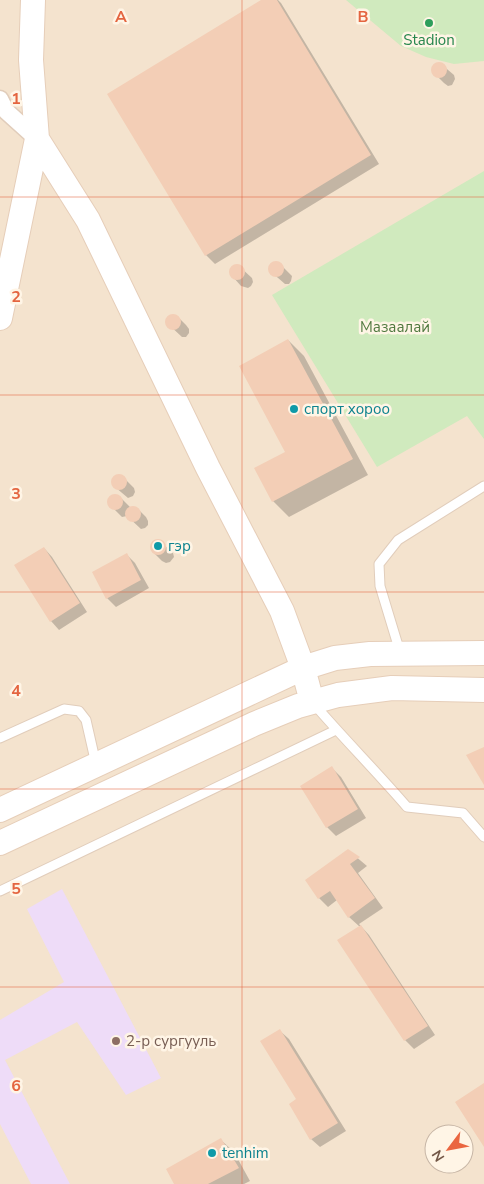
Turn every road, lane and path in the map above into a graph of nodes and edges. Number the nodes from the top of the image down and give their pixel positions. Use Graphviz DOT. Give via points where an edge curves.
graph roads {
  1 [pos="33,0"];
  2 [pos="2,109"];
  3 [pos="37,138"];
  4 [pos="0,318"];
  5 [pos="484,486"];
  6 [pos="400,652"];
  7 [pos="484,653"];
  8 [pos="303,668"];
  9 [pos="484,690"];
  10 [pos="312,702"];
  11 [pos="336,730"];
  12 [pos="0,738"];
  13 [pos="96,765"];
  14 [pos="0,810"];
  15 [pos="484,837"];
  16 [pos="0,843"];
  17 [pos="0,891"];
  1 -- 3 [label="main road" via="31,60"];
  2 -- 3 [label="street"];
  3 -- 4 [label="main road"];
  3 -- 8 [label="main road" via="88,220 208,468 282,611"];
  5 -- 6 [label="lane" via="398,540 378,564 380,586"];
  6 -- 7 [label="main road"];
  6 -- 8 [label="main road" via="335,658"];
  8 -- 10 [label="main road"];
  8 -- 13 [label="main road"];
  9 -- 10 [label="main road" via="392,688"];
  10 -- 11 [label="lane"];
  10 -- 16 [label="main road" via="254,724"];
  11 -- 15 [label="lane" via="407,807 463,813"];
  11 -- 17 [label="lane"];
  12 -- 13 [label="lane" via="64,709 79,711 86,720"];
  13 -- 14 [label="main road"];
}
